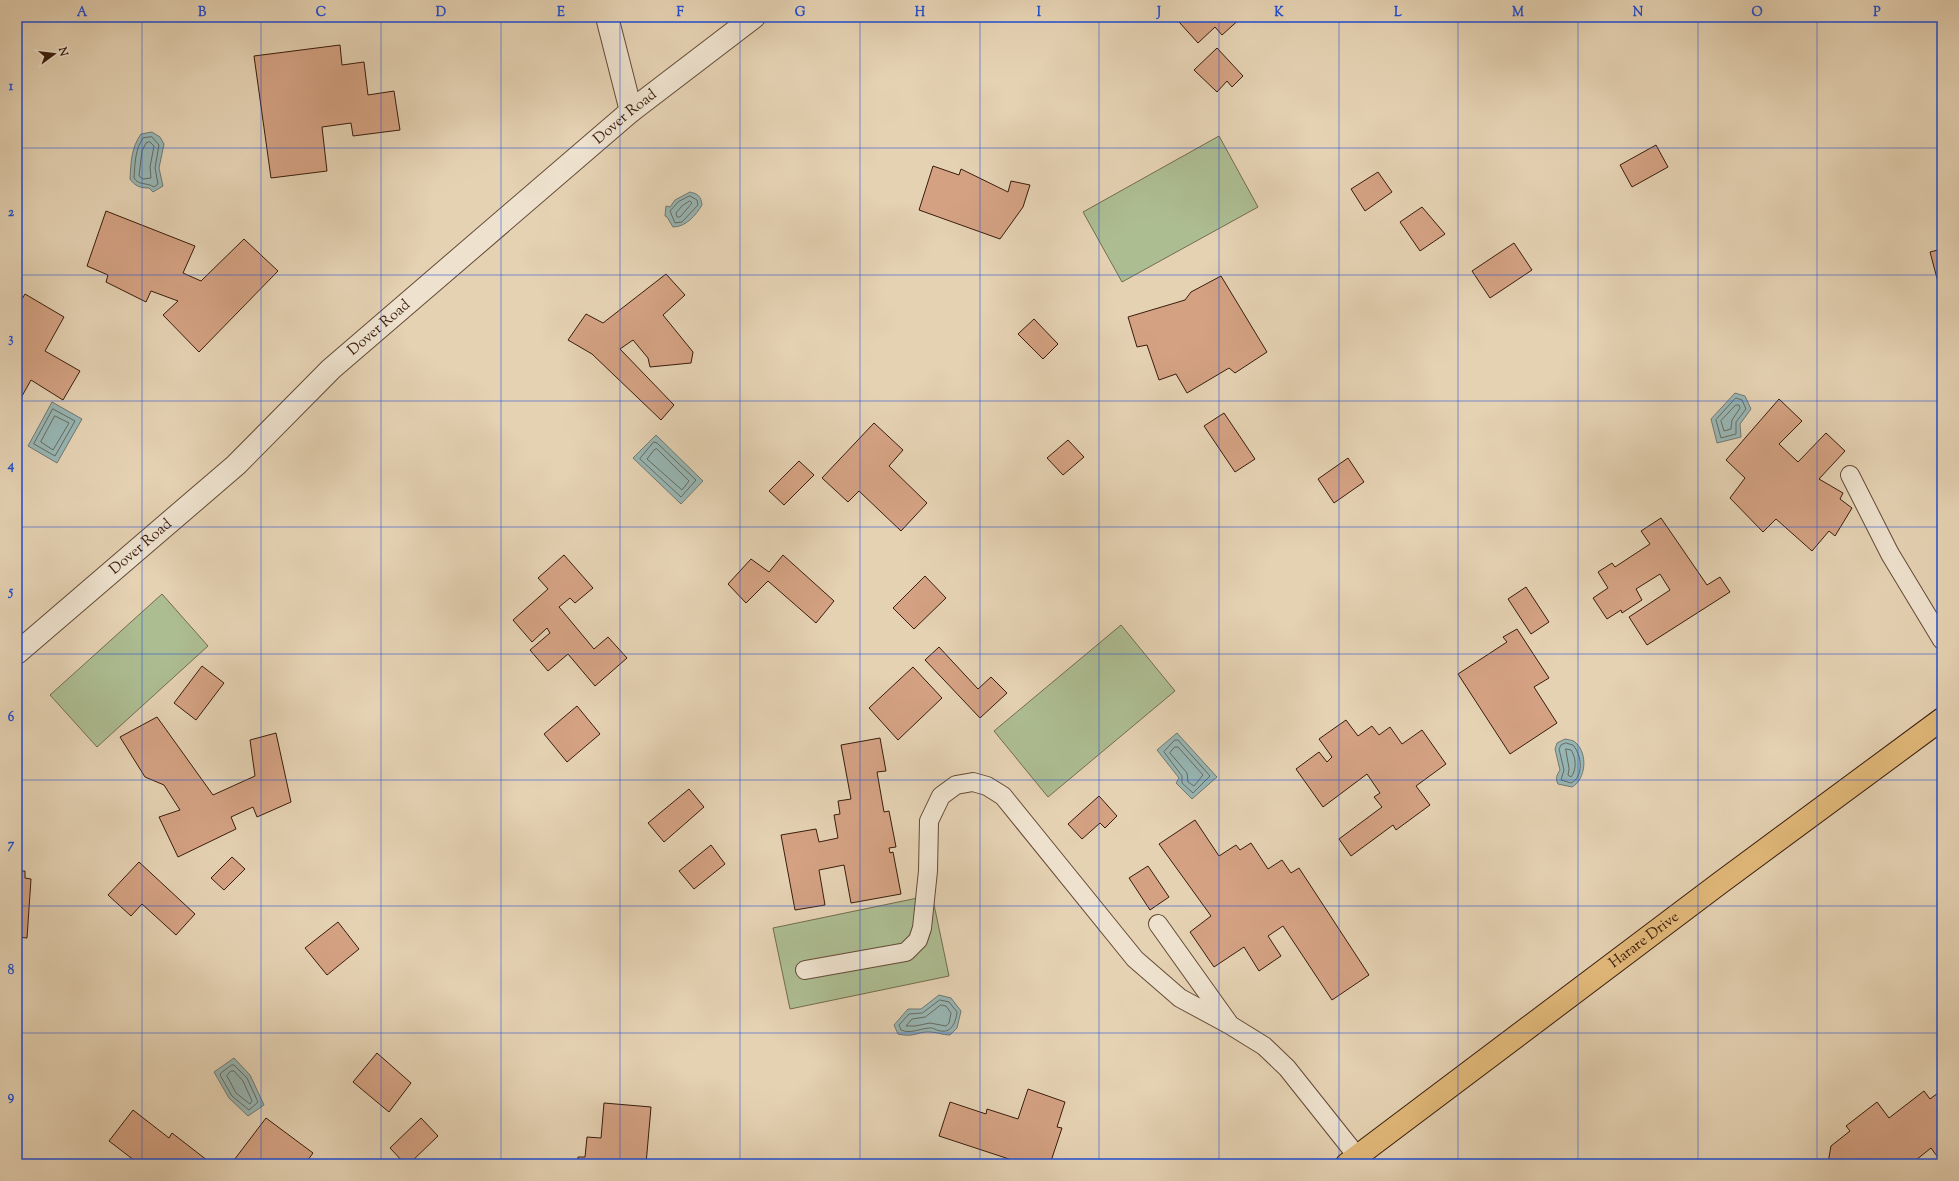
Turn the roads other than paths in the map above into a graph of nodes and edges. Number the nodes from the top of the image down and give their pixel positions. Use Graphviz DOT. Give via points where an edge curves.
graph roads {
  1 [pos="607,17"];
  2 [pos="754,17"];
  3 [pos="631,111"];
  4 [pos="1850,474"];
  5 [pos="1942,640"];
  6 [pos="17,653"];
  7 [pos="1942,719"];
  8 [pos="1158,924"];
  9 [pos="805,970"];
  10 [pos="1230,1024"];
  11 [pos="1352,1160"];
  1 -- 3 [label="street"];
  2 -- 3 [label="street, Dover Road"];
  3 -- 6 [label="street, Dover Road" via="331,369 236,466"];
  4 -- 5 [label="lane" via="1890,554"];
  7 -- 11 [label="main road, Harare Drive"];
  8 -- 10 [label="lane"];
  9 -- 10 [label="lane" via="906,952 918,940 922,928 928,871 929,821 941,796 956,785 973,782 987,786 1003,796 1135,959 1180,998"];
  10 -- 11 [label="lane" via="1264,1046 1287,1068"];
}
